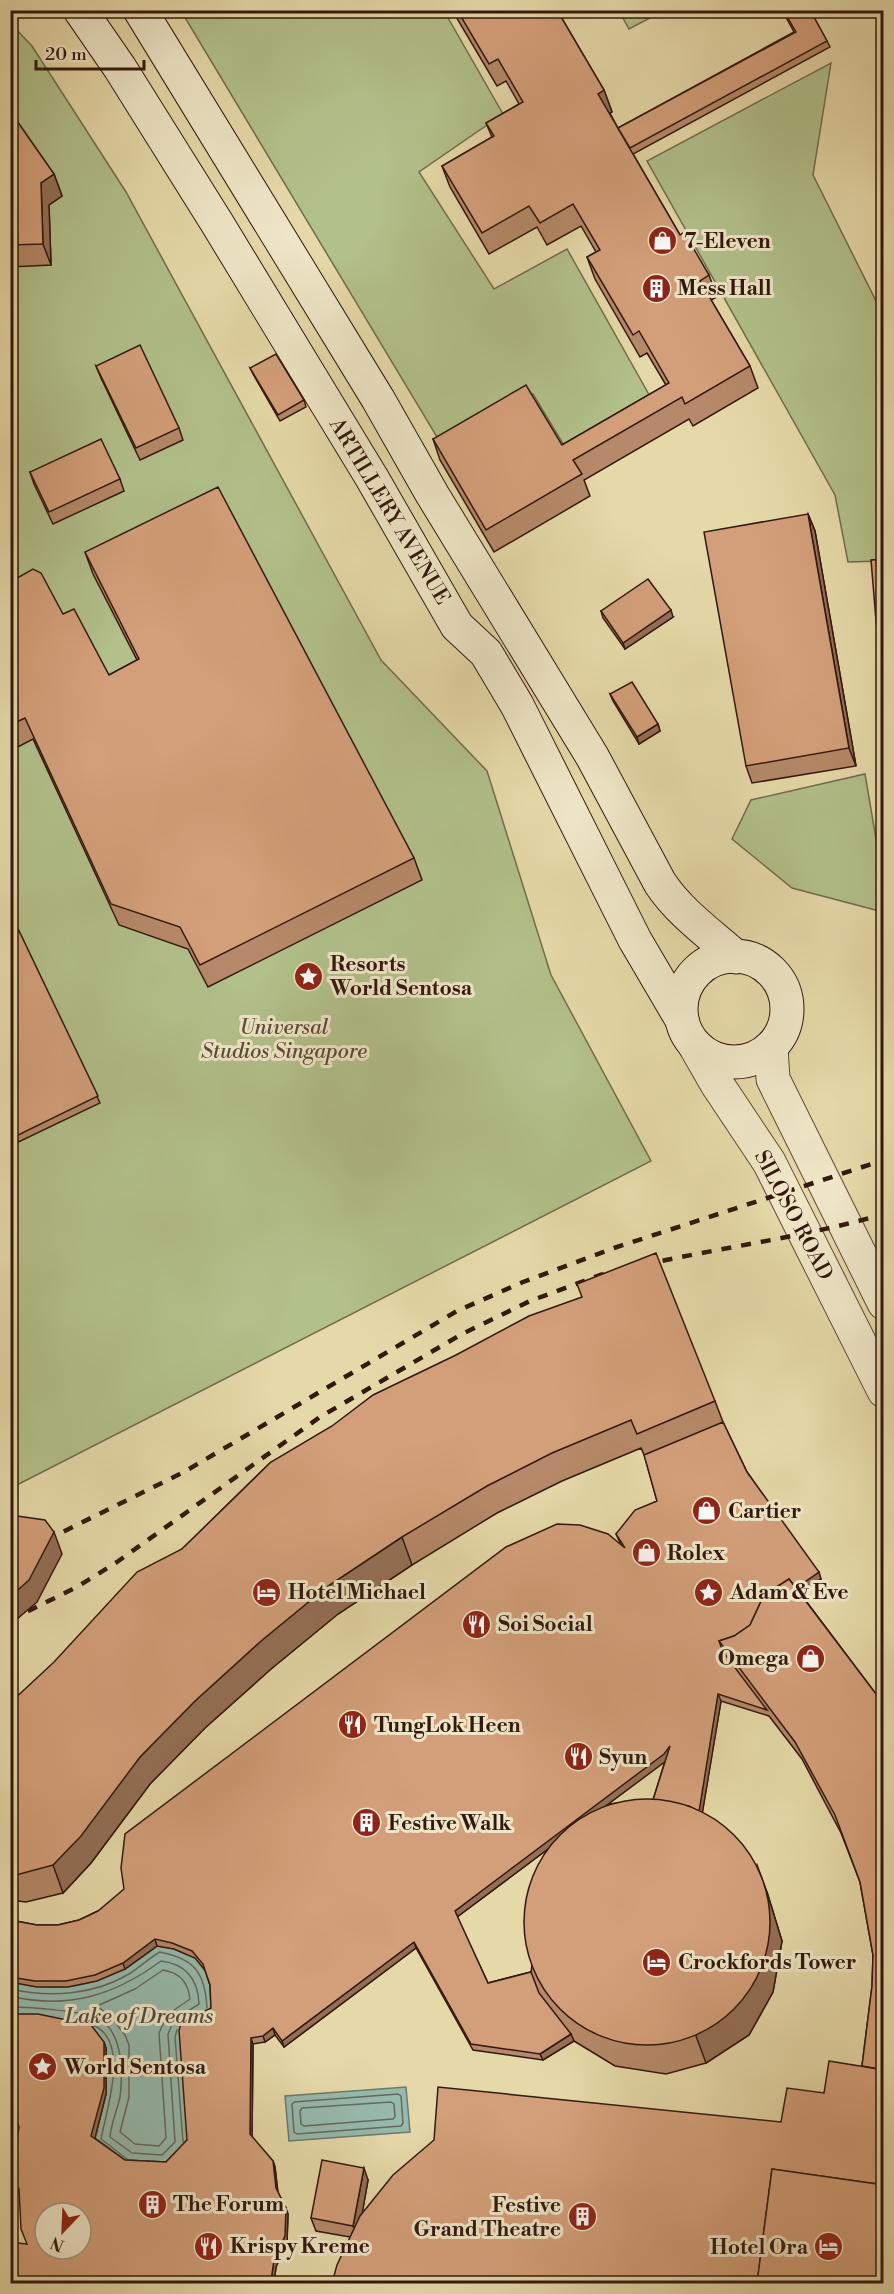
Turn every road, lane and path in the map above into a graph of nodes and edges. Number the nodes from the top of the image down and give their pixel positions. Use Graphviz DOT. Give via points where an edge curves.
graph roads {
  1 [pos="80,10"];
  2 [pos="140,10"];
  3 [pos="736,957"];
  4 [pos="688,1032"];
  5 [pos="771,1048"];
  6 [pos="884,1303"];
  7 [pos="884,1391"];
  1 -- 4 [label="street, ARTILLERY AVENUE" via="217,223 457,626 486,653 517,705 635,940"];
  2 -- 3 [label="street" via="592,756 660,883 683,912"];
  3 -- 4 [label="street" via="720,958 693,975 681,1004"];
  3 -- 5 [label="street" via="756,961 770,971 786,999 781,1033"];
  4 -- 5 [label="street, ARTILLERY AVENUE" via="707,1055 723,1061 740,1062"];
  4 -- 7 [label="street, SILOSO ROAD" via="769,1162"];
  5 -- 6 [label="street, SILOSO ROAD" via="773,1079"];
}
